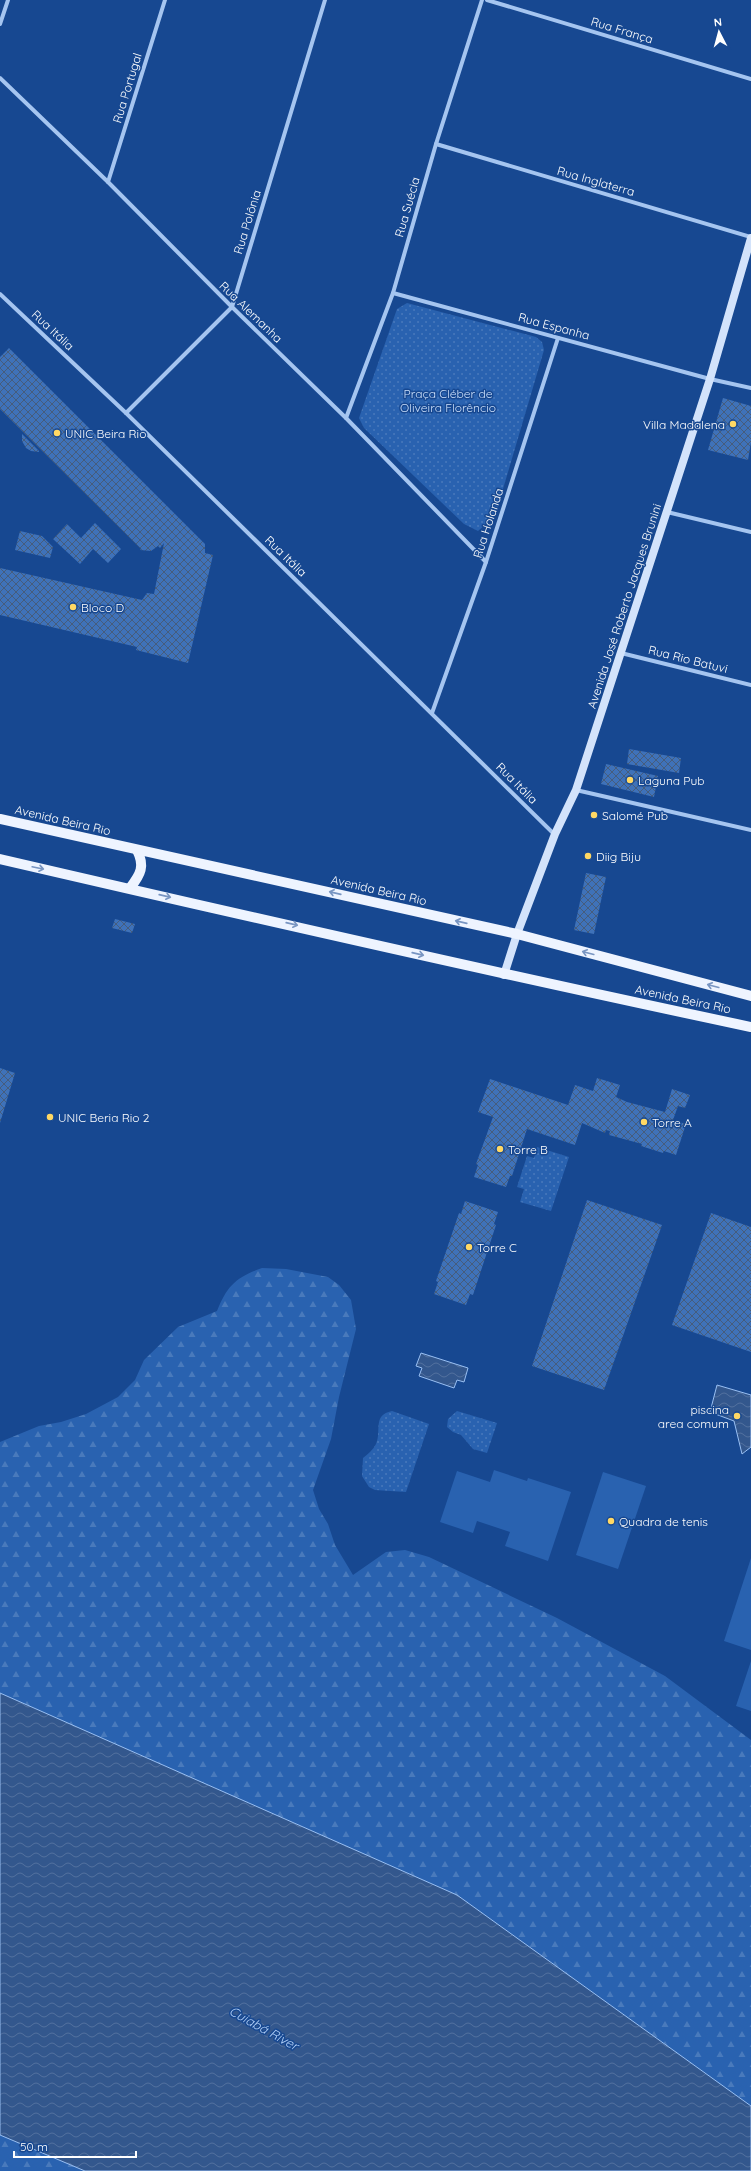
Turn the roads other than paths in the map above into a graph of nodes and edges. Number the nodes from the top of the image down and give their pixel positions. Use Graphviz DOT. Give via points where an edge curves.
graph roads {
  1 [pos="8,0"];
  2 [pos="166,0"];
  3 [pos="325,0"];
  4 [pos="482,0"];
  5 [pos="487,0"];
  6 [pos="0,24"];
  7 [pos="0,78"];
  8 [pos="751,79"];
  9 [pos="436,144"];
  10 [pos="108,182"];
  11 [pos="751,237"];
  12 [pos="393,293"];
  13 [pos="0,294"];
  14 [pos="232,307"];
  15 [pos="558,338"];
  16 [pos="710,379"];
  17 [pos="751,388"];
  18 [pos="126,413"];
  19 [pos="346,418"];
  20 [pos="667,512"];
  21 [pos="751,532"];
  22 [pos="486,562"];
  23 [pos="621,653"];
  24 [pos="751,685"];
  25 [pos="432,713"];
  26 [pos="576,790"];
  27 [pos="0,819"];
  28 [pos="751,830"];
  29 [pos="555,834"];
  30 [pos="138,850"];
  31 [pos="0,859"];
  32 [pos="130,888"];
  33 [pos="517,934"];
  34 [pos="504,974"];
  35 [pos="751,996"];
  36 [pos="751,1027"];
  1 -- 6 [label="street"];
  2 -- 10 [label="street, Rua Portugal"];
  3 -- 14 [label="street, Rua Polônia"];
  4 -- 9 [label="street, Rua Suécia"];
  5 -- 8 [label="street, Rua França"];
  7 -- 10 [label="street, Rua Alemanha"];
  9 -- 11 [label="street, Rua Inglaterra"];
  9 -- 12 [label="street, Rua Suécia"];
  10 -- 14 [label="street, Rua Alemanha"];
  11 -- 16 [label="main road, Avenida José Roberto Jacques Brunini"];
  12 -- 15 [label="street, Rua Espanha"];
  12 -- 19 [label="street, Rua Suécia"];
  13 -- 18 [label="street, Rua Itália"];
  14 -- 18 [label="street, Rua Polônia"];
  14 -- 19 [label="street, Rua Alemanha"];
  15 -- 16 [label="street, Rua Espanha"];
  15 -- 22 [label="street, Rua Holanda"];
  16 -- 17 [label="street, Rua Espanha"];
  16 -- 20 [label="main road, Avenida José Roberto Jacques Brunini"];
  18 -- 25 [label="street, Rua Itália"];
  19 -- 22 [label="street, Rua Alemanha"];
  20 -- 21 [label="street"];
  20 -- 23 [label="main road, Avenida José Roberto Jacques Brunini"];
  22 -- 25 [label="street, Rua Holanda"];
  23 -- 24 [label="street, Rua Rio Batuvi"];
  23 -- 26 [label="main road, Avenida José Roberto Jacques Brunini"];
  25 -- 29 [label="street, Rua Itália"];
  26 -- 28 [label="street"];
  26 -- 29 [label="main road, Avenida José Roberto Jacques Brunini"];
  27 -- 30 [label="main road, Avenida Beira Rio"];
  29 -- 33 [label="main road, Avenida José Roberto Jacques Brunini"];
  30 -- 32 [label="main road" via="142,869"];
  33 -- 30 [label="main road, Avenida Beira Rio, one-way"];
  31 -- 32 [label="main road, Avenida Beira Rio, one-way"];
  32 -- 34 [label="main road, Avenida Beira Rio, one-way"];
  33 -- 34 [label="main road, Avenida José Roberto Jacques Brunini"];
  35 -- 33 [label="main road, Avenida Beira Rio, one-way"];
  34 -- 36 [label="main road, Avenida Beira Rio"];
}
